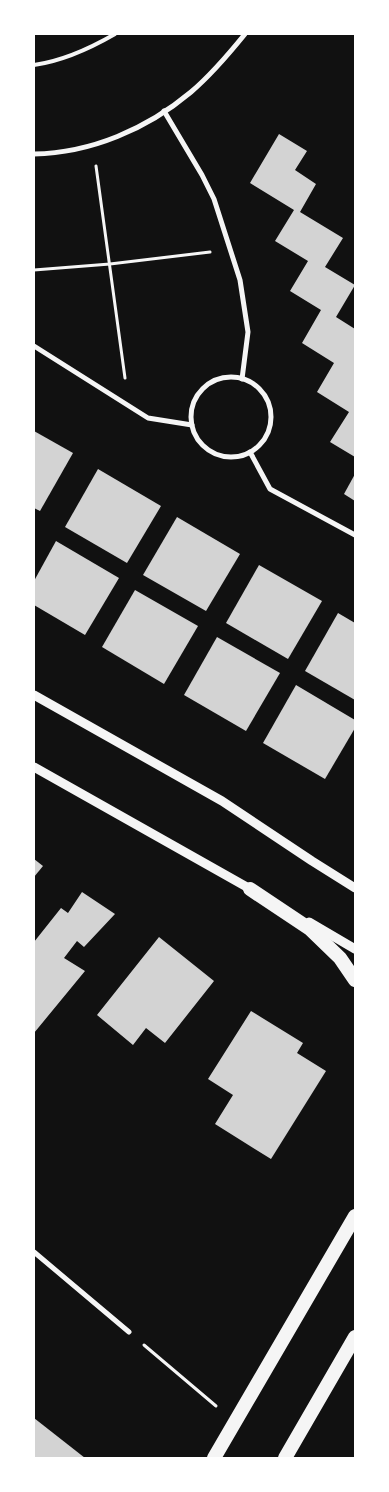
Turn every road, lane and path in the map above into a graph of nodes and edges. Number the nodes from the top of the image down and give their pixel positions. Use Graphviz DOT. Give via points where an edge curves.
graph roads {
  1 [pos="114,34"];
  2 [pos="245,34"];
  3 [pos="34,65"];
  4 [pos="164,111"];
  5 [pos="94,144"];
  6 [pos="34,154"];
  7 [pos="230,250"];
  8 [pos="110,264"];
  9 [pos="34,270"];
  10 [pos="34,346"];
  11 [pos="242,379"];
  12 [pos="129,406"];
  13 [pos="192,425"];
  14 [pos="250,452"];
  15 [pos="355,535"];
  16 [pos="34,695"];
  17 [pos="34,767"];
  18 [pos="355,888"];
  19 [pos="250,889"];
  20 [pos="355,949"];
  21 [pos="355,980"];
  22 [pos="355,1204"];
  23 [pos="355,1216"];
  24 [pos="338,1244"];
  25 [pos="34,1252"];
  26 [pos="128,1332"];
  27 [pos="355,1337"];
  28 [pos="234,1422"];
  29 [pos="214,1458"];
  30 [pos="285,1458"];
  1 -- 3 [label="lane" via="70,56"];
  2 -- 4 [label="street" via="190,93"];
  4 -- 5 [label="street" via="106,142"];
  4 -- 7 [label="street" via="214,199"];
  5 -- 6 [label="street" via="56,154"];
  5 -- 8 [label="path"];
  7 -- 8 [label="path"];
  7 -- 11 [label="street" via="240,280 248,332"];
  8 -- 9 [label="path"];
  8 -- 12 [label="path"];
  10 -- 12 [label="street"];
  11 -- 13 [label="street" via="217,380 202,390 193,406"];
  11 -- 14 [label="street" via="262,393 270,409 267,434"];
  12 -- 13 [label="street" via="148,418"];
  13 -- 14 [label="street" via="200,442 220,456 232,457"];
  14 -- 15 [label="street" via="270,490"];
  16 -- 18 [label="street" via="222,802"];
  17 -- 19 [label="street"];
  19 -- 20 [label="street"];
  19 -- 21 [label="highway" via="310,928 340,958"];
  22 -- 24 [label="highway"];
  23 -- 24 [label="highway"];
  24 -- 28 [label="highway"];
  25 -- 26 [label="street"];
  26 -- 28 [label="path"];
  27 -- 30 [label="highway"];
  28 -- 29 [label="highway"];
}
